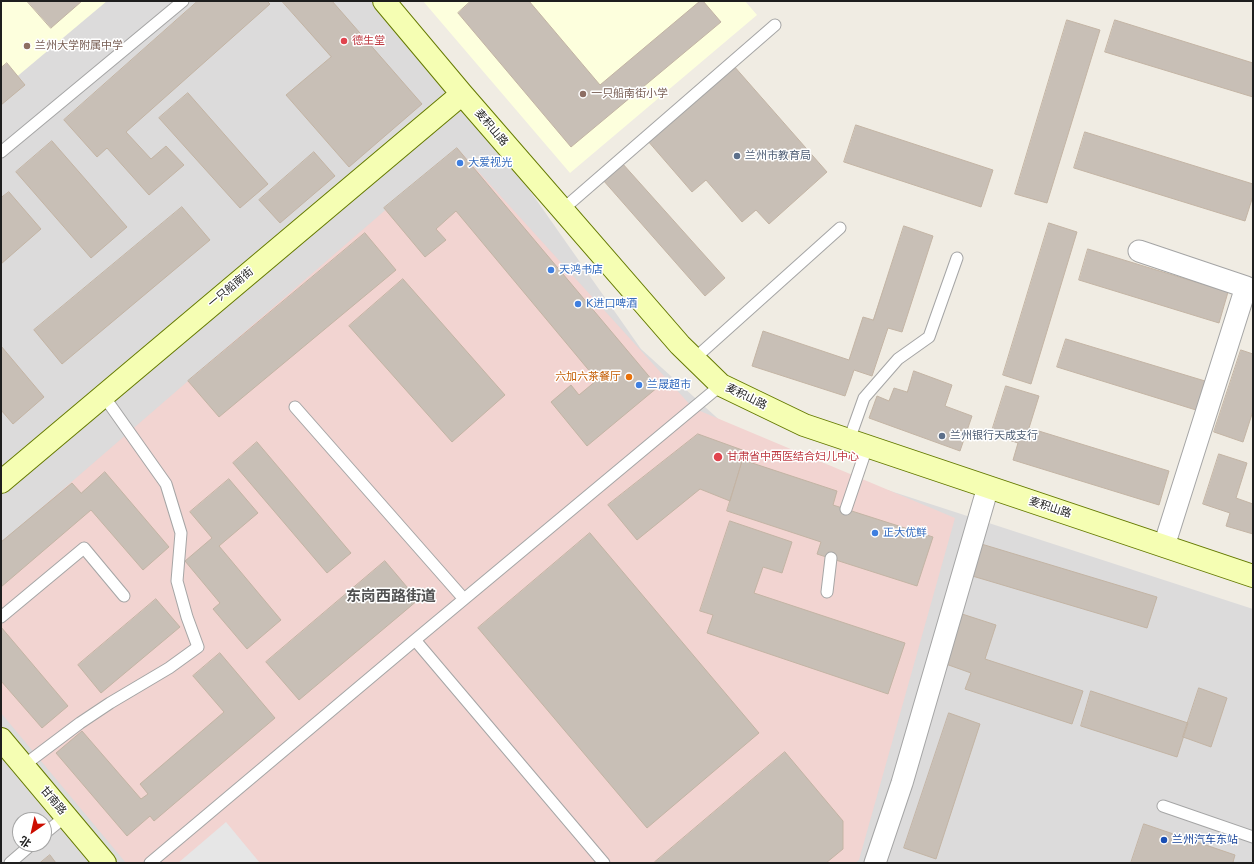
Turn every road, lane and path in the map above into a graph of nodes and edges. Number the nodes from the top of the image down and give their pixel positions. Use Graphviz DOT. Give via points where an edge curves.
graph roads {
  1 [pos="183,1"];
  2 [pos="384,1"];
  3 [pos="775,25"];
  4 [pos="462,94"];
  5 [pos="1,152"];
  6 [pos="562,210"];
  7 [pos="840,228"];
  8 [pos="1139,251"];
  9 [pos="957,258"];
  10 [pos="694,359"];
  11 [pos="721,385"];
  12 [pos="103,396"];
  13 [pos="295,407"];
  14 [pos="858,443"];
  15 [pos="1,482"];
  16 [pos="988,487"];
  17 [pos="846,509"];
  18 [pos="1164,546"];
  19 [pos="831,558"];
  20 [pos="1253,576"];
  21 [pos="828,592"];
  22 [pos="124,596"];
  23 [pos="464,599"];
  24 [pos="1,617"];
  25 [pos="415,640"];
  26 [pos="1,739"];
  27 [pos="23,766"];
  28 [pos="1163,806"];
  29 [pos="66,816"];
  30 [pos="52,827"];
  31 [pos="1253,837"];
  32 [pos="23,852"];
  33 [pos="10,863"];
  34 [pos="105,863"];
  35 [pos="150,863"];
  36 [pos="604,863"];
  37 [pos="875,863"];
  1 -- 5 [label="lane"];
  2 -- 4 [label="street, 麦积山路"];
  3 -- 6 [label="lane"];
  4 -- 6 [label="street, 麦积山路"];
  4 -- 12 [label="street, 一只船南街"];
  6 -- 10 [label="street, 麦积山路"];
  7 -- 10 [label="lane"];
  8 -- 18 [label="street" via="1246,287"];
  9 -- 14 [label="lane" via="929,337 898,359 864,398"];
  10 -- 11 [label="street, 麦积山路"];
  11 -- 14 [label="street, 麦积山路" via="804,425"];
  11 -- 23 [label="lane"];
  12 -- 15 [label="street, 一只船南街"];
  12 -- 27 [label="lane" via="166,484 181,533 178,581 198,648 86,719"];
  13 -- 23 [label="lane"];
  14 -- 16 [label="street, 麦积山路"];
  14 -- 17 [label="lane"];
  16 -- 18 [label="street, 麦积山路"];
  16 -- 37 [label="street" via="902,783"];
  18 -- 20 [label="street, 麦积山路"];
  19 -- 21 [label="lane"];
  22 -- 24 [label="lane" via="84,548"];
  23 -- 25 [label="lane"];
  25 -- 35 [label="lane"];
  25 -- 36 [label="lane"];
  26 -- 27 [label="street, 甘南路"];
  27 -- 29 [label="street, 甘南路"];
  28 -- 31 [label="lane"];
  29 -- 30 [label="lane"];
  29 -- 34 [label="street, 甘南路"];
  32 -- 33 [label="lane"];
}
